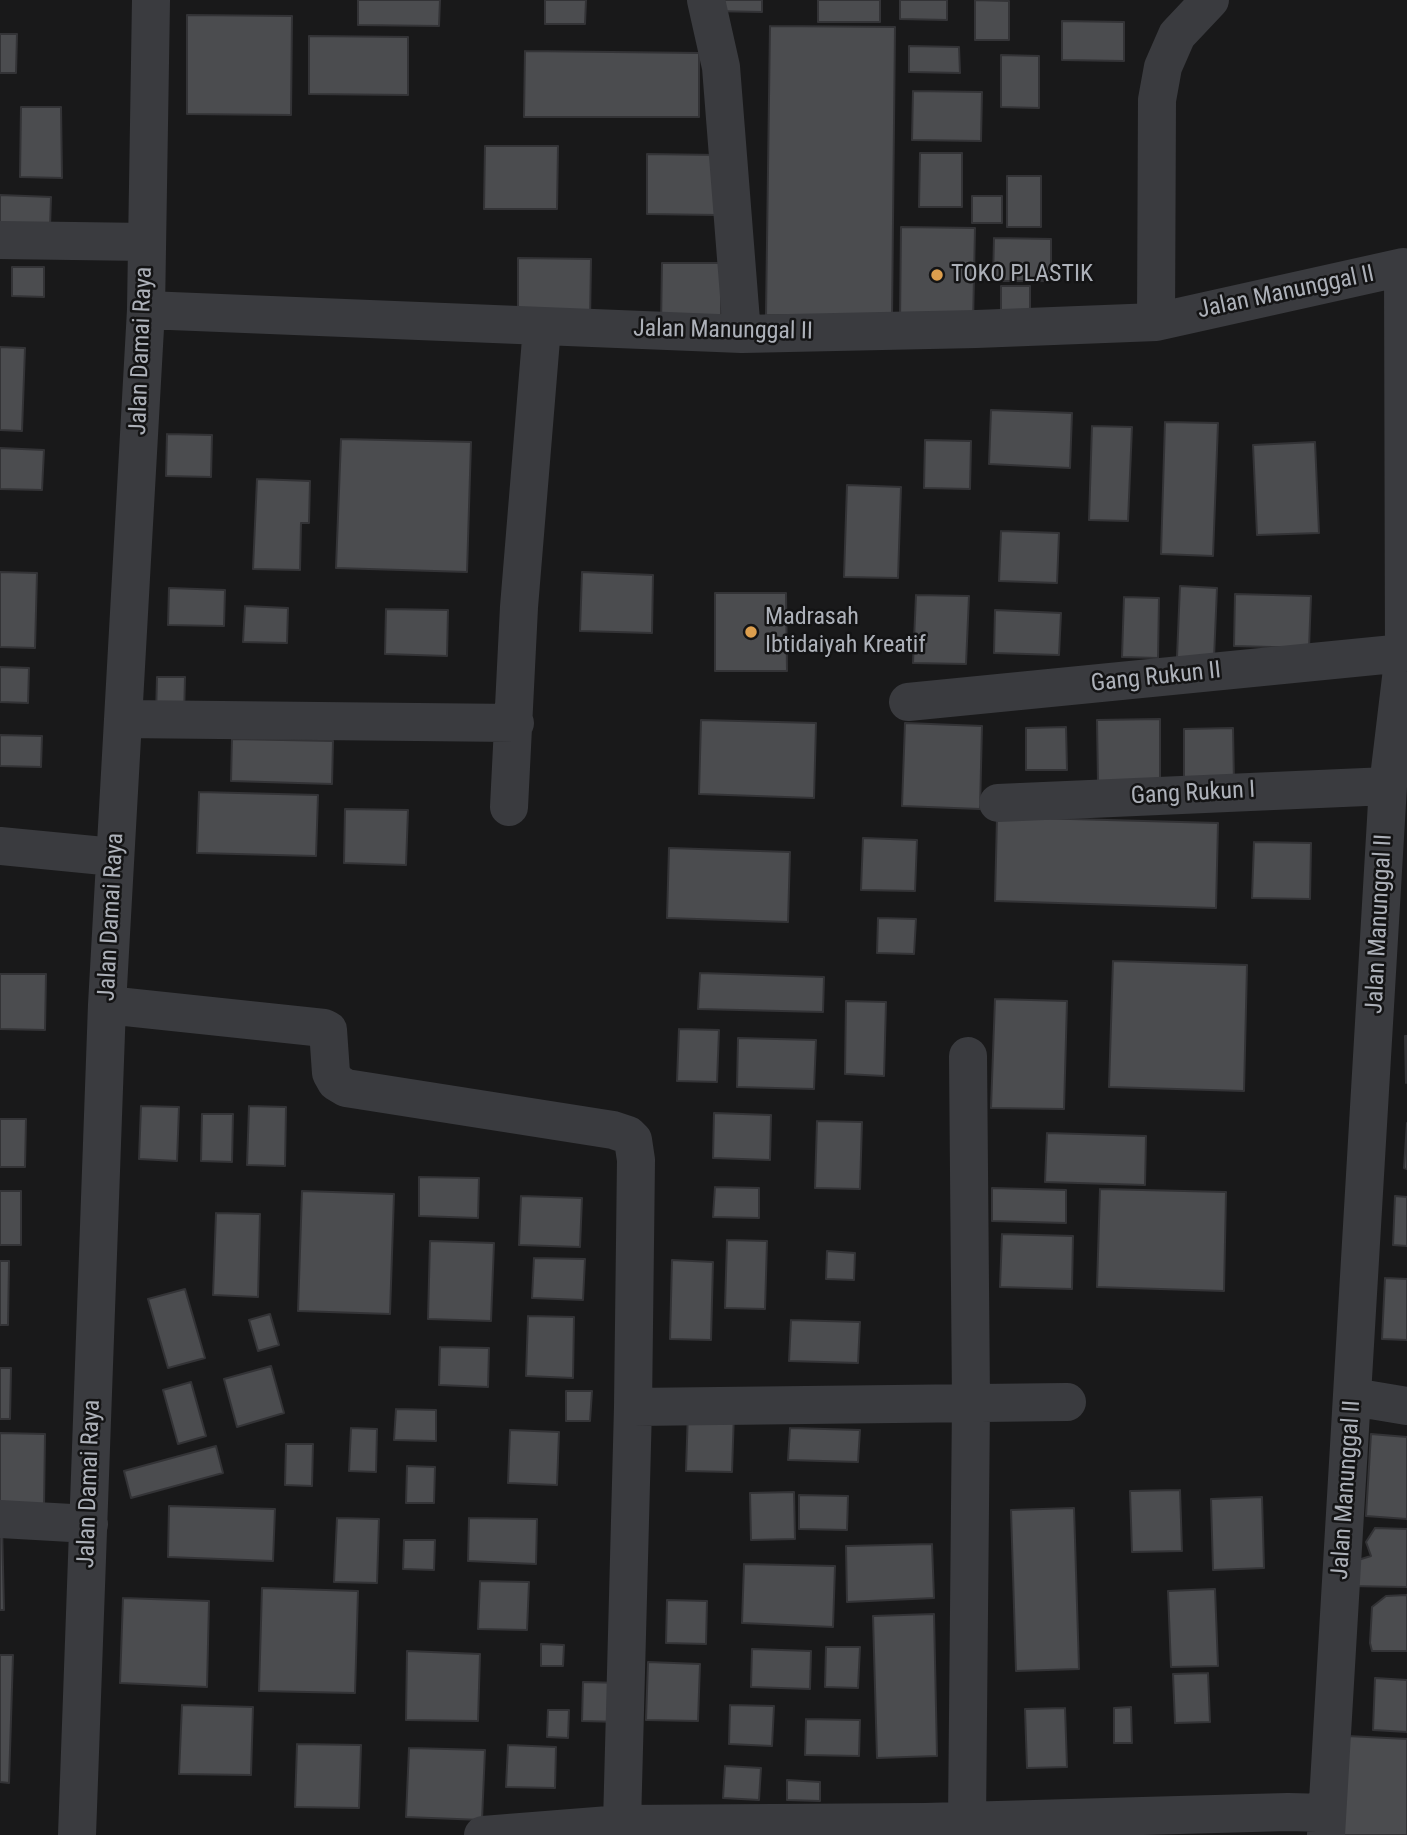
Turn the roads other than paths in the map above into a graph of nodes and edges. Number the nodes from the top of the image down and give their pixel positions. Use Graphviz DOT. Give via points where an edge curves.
graph roads {
  1 [pos="151,0"];
  2 [pos="706,0"];
  3 [pos="1210,0"];
  4 [pos="0,240"];
  5 [pos="147,242"];
  6 [pos="1405,267"];
  7 [pos="146,310"];
  8 [pos="1157,322"];
  9 [pos="542,327"];
  10 [pos="742,334"];
  11 [pos="1404,653"];
  12 [pos="908,702"];
  13 [pos="123,719"];
  14 [pos="515,723"];
  15 [pos="1388,786"];
  16 [pos="998,803"];
  17 [pos="509,807"];
  18 [pos="0,846"];
  19 [pos="114,857"];
  20 [pos="107,1005"];
  21 [pos="968,1056"];
  22 [pos="1353,1397"];
  23 [pos="971,1402"];
  24 [pos="1067,1402"];
  25 [pos="1407,1406"];
  26 [pos="634,1407"];
  27 [pos="0,1519"];
  28 [pos="89,1524"];
  29 [pos="967,1821"];
  30 [pos="622,1824"];
  31 [pos="1327,1824"];
  32 [pos="925,1829"];
  33 [pos="77,1835"];
  34 [pos="483,1835"];
  1 -- 5 [label="street, Jalan Damai Raya"];
  2 -- 10 [label="street" via="720,67"];
  3 -- 8 [label="street" via="1177,35 1163,67 1157,100"];
  4 -- 5 [label="street"];
  5 -- 7 [label="street, Jalan Damai Raya"];
  6 -- 8 [label="street, Jalan Manunggal II"];
  6 -- 11 [label="street, Jalan Manunggal II"];
  7 -- 9 [label="street, Jalan Manunggal II"];
  7 -- 13 [label="street, Jalan Damai Raya"];
  8 -- 10 [label="street, Jalan Manunggal II"];
  9 -- 10 [label="street, Jalan Manunggal II"];
  9 -- 14 [label="street" via="519,607"];
  11 -- 12 [label="street, Gang Rukun II"];
  11 -- 15 [label="street, Jalan Manunggal II"];
  13 -- 14 [label="street"];
  13 -- 19 [label="street, Jalan Damai Raya"];
  14 -- 17 [label="street"];
  15 -- 16 [label="street, Gang Rukun I"];
  15 -- 22 [label="street, Jalan Manunggal II"];
  18 -- 19 [label="street"];
  19 -- 20 [label="street, Jalan Damai Raya"];
  20 -- 26 [label="street" via="324,1028 328,1030 331,1073 346,1088 628,1135 636,1160"];
  20 -- 28 [label="street, Jalan Damai Raya"];
  21 -- 23 [label="street"];
  22 -- 25 [label="street"];
  22 -- 31 [label="street, Jalan Manunggal II"];
  23 -- 24 [label="street"];
  23 -- 26 [label="street"];
  23 -- 29 [label="street"];
  26 -- 30 [label="street"];
  27 -- 28 [label="street"];
  28 -- 33 [label="street, Jalan Damai Raya"];
  29 -- 31 [label="street" via="1288,1812"];
  29 -- 32 [label="street"];
  30 -- 32 [label="street"];
  30 -- 34 [label="street"];
}
